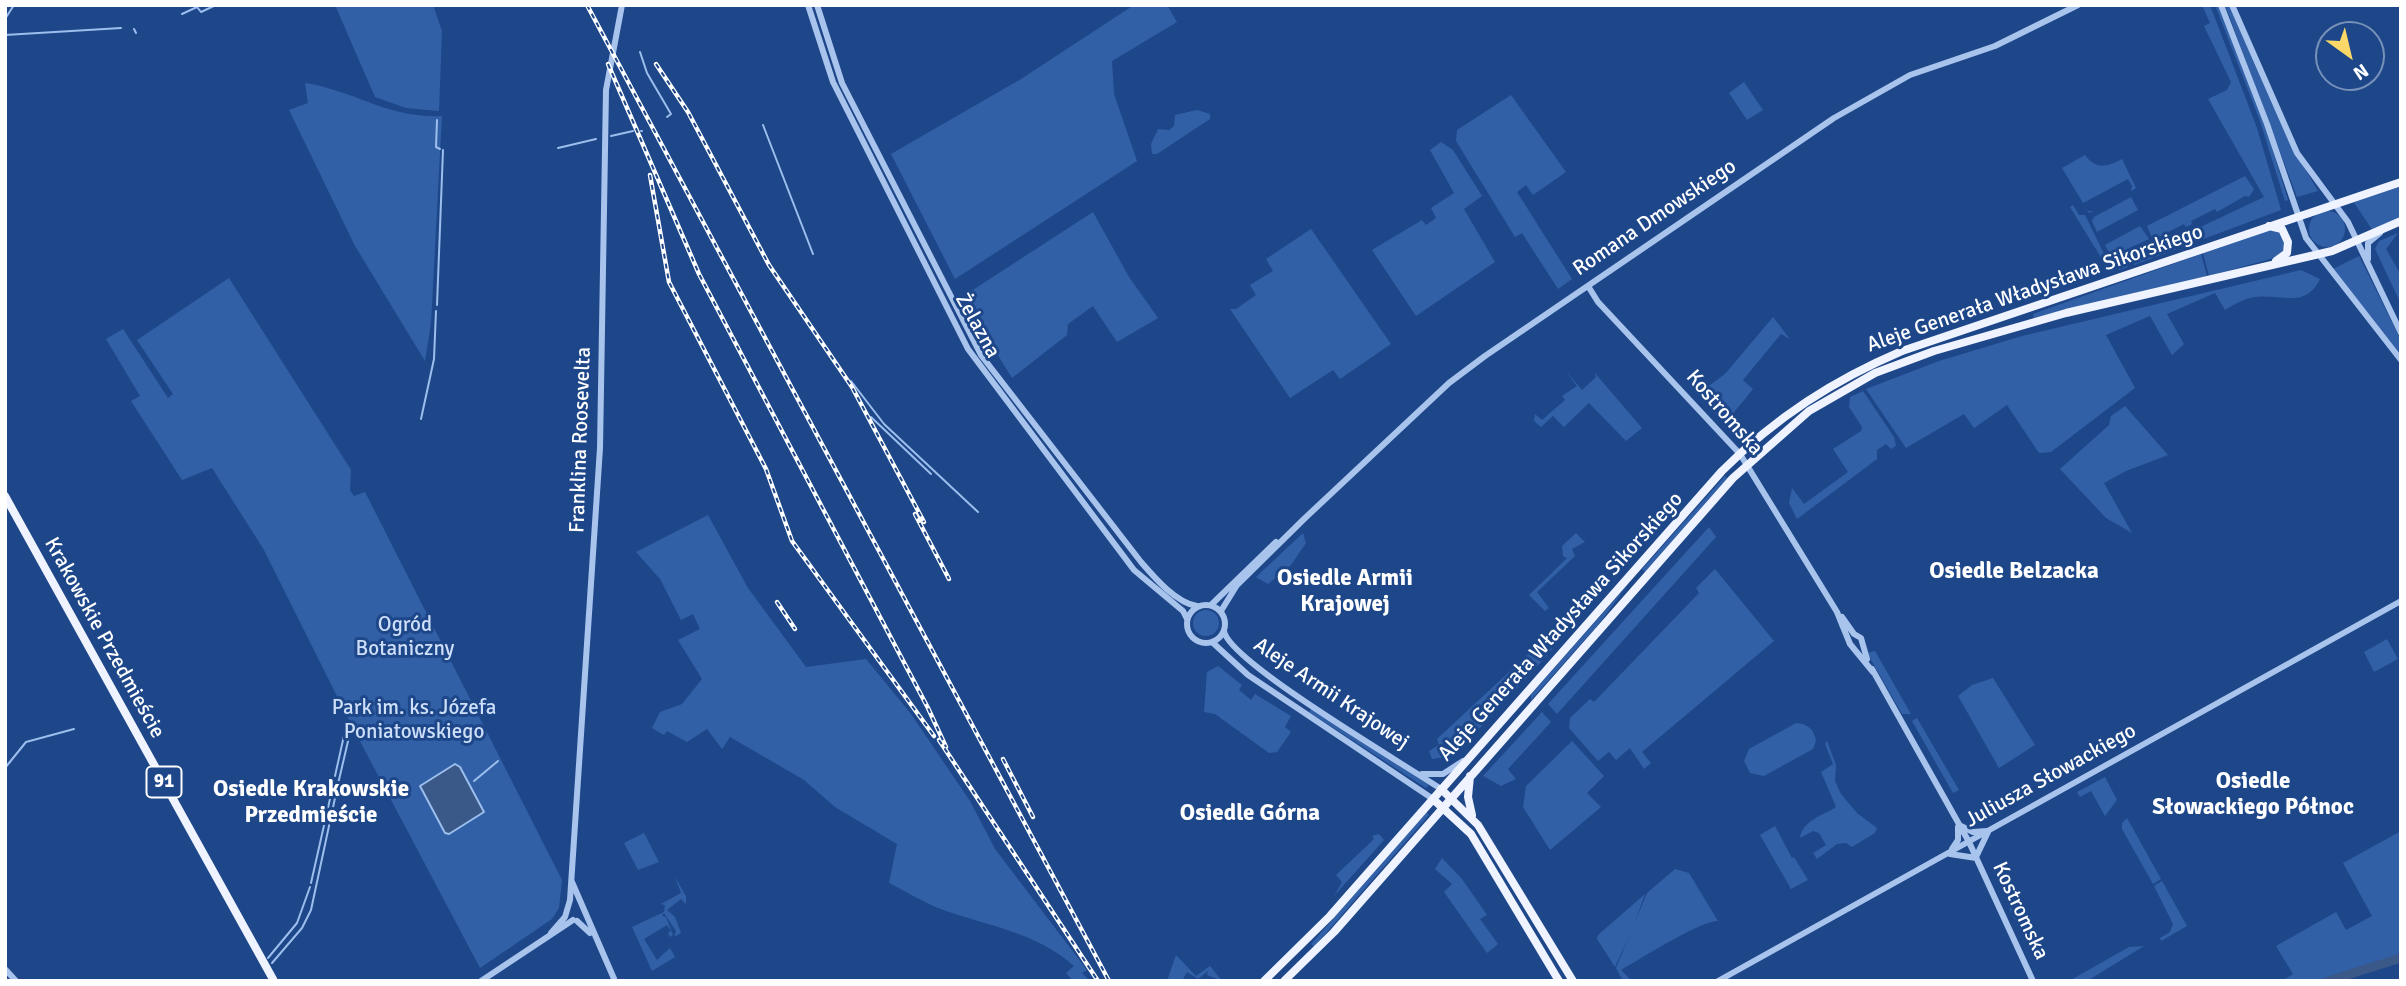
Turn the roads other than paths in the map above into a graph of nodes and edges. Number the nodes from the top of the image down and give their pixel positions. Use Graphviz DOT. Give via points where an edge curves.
graph roads {
  1 [pos="622,5"];
  2 [pos="808,5"];
  3 [pos="817,5"];
  4 [pos="2078,5"];
  5 [pos="2221,5"];
  6 [pos="2232,5"];
  7 [pos="2401,182"];
  8 [pos="2333,203"];
  9 [pos="2298,214"];
  10 [pos="2401,221"];
  11 [pos="2267,226"];
  12 [pos="2386,228"];
  13 [pos="2357,240"];
  14 [pos="2318,254"];
  15 [pos="2369,264"];
  16 [pos="2267,266"];
  17 [pos="1588,286"];
  18 [pos="2401,334"];
  19 [pos="2401,360"];
  20 [pos="1740,454"];
  21 [pos="1746,464"];
  22 [pos="5,496"];
  23 [pos="1628,577"];
  24 [pos="1235,583"];
  25 [pos="1631,592"];
  26 [pos="2401,601"];
  27 [pos="1211,605"];
  28 [pos="1197,606"];
  29 [pos="1220,611"];
  30 [pos="1187,618"];
  31 [pos="1224,631"];
  32 [pos="1852,636"];
  33 [pos="1212,642"];
  34 [pos="1858,646"];
  35 [pos="1468,758"];
  36 [pos="1420,774"];
  37 [pos="1471,775"];
  38 [pos="1441,789"];
  39 [pos="1451,797"];
  40 [pos="1433,799"];
  41 [pos="1443,807"];
  42 [pos="1473,818"];
  43 [pos="1958,825"];
  44 [pos="1989,831"];
  45 [pos="1969,842"];
  46 [pos="1948,854"];
  47 [pos="1976,858"];
  48 [pos="571,877"];
  49 [pos="579,902"];
  50 [pos="569,904"];
  51 [pos="566,914"];
  52 [pos="585,915"];
  53 [pos="575,921"];
  54 [pos="551,933"];
  55 [pos="595,940"];
  56 [pos="5,969"];
  57 [pos="16,981"];
  58 [pos="274,981"];
  59 [pos="481,981"];
  60 [pos="615,981"];
  61 [pos="1264,981"];
  62 [pos="1284,981"];
  63 [pos="1559,981"];
  64 [pos="1573,981"];
  65 [pos="1718,981"];
  66 [pos="2033,981"];
  1 -- 48 [label="street, Franklina Roosevelta" via="606,90 600,448"];
  2 -- 30 [label="street, Żelazna" via="833,82 968,349 1133,570"];
  3 -- 28 [label="street, Żelazna" via="842,83 981,355 1141,562 1160,582"];
  4 -- 17 [label="street, Romana Dmowskiego" via="1995,46 1896,81 1809,133"];
  5 -- 9 [label="street"];
  6 -- 8 [label="street" via="2297,153"];
  7 -- 8 [label="main road, Aleje Generała Władysława Sikorskiego"];
  8 -- 9 [label="main road, Aleje Generała Władysława Sikorskiego"];
  8 -- 13 [label="street"];
  9 -- 11 [label="main road, Aleje Generała Władysława Sikorskiego"];
  9 -- 14 [label="street" via="2306,238"];
  10 -- 12 [label="main road, Aleje Generała Władysława Sikorskiego"];
  11 -- 16 [label="main road" via="2283,230 2289,246 2284,256"];
  11 -- 20 [label="main road, Aleje Generała Władysława Sikorskiego" via="1858,370 1792,410"];
  12 -- 13 [label="main road, Aleje Generała Władysława Sikorskiego"];
  12 -- 15 [label="street" via="2368,243"];
  13 -- 14 [label="main road, Aleje Generała Władysława Sikorskiego"];
  13 -- 15 [label="street"];
  14 -- 16 [label="main road, Aleje Generała Władysława Sikorskiego"];
  14 -- 19 [label="street"];
  15 -- 18 [label="street"];
  16 -- 21 [label="main road, Aleje Generała Władysława Sikorskiego" via="2044,319 1911,359 1828,398"];
  17 -- 20 [label="street, Kostromska"];
  17 -- 24 [label="street, Romana Dmowskiego" via="1459,375"];
  20 -- 21 [label="street, Kostromska"];
  20 -- 23 [label="main road, Aleje Generała Władysława Sikorskiego"];
  21 -- 25 [label="main road, Aleje Generała Władysława Sikorskiego"];
  21 -- 32 [label="street, Kostromska"];
  22 -- 58 [label="main road, Krakowskie Przedmieście / 91"];
  23 -- 25 [label="main road" via="1633,584"];
  23 -- 35 [label="main road, Aleje Generała Władysława Sikorskiego"];
  24 -- 27 [label="street, Romana Dmowskiego"];
  24 -- 29 [label="street, Romana Dmowskiego"];
  25 -- 37 [label="main road, Aleje Generała Władysława Sikorskiego"];
  26 -- 44 [label="street, Juliusza Słowackiego"];
  27 -- 28 [label="street"];
  27 -- 29 [label="street"];
  28 -- 30 [label="street"];
  29 -- 31 [label="street"];
  30 -- 33 [label="street" via="1192,637"];
  31 -- 33 [label="street"];
  31 -- 36 [label="street, Aleje Armii Krajowej" via="1257,669"];
  32 -- 34 [label="street" via="1850,644"];
  32 -- 34 [label="street" via="1861,638"];
  33 -- 40 [label="street, Aleje Armii Krajowej" via="1275,693"];
  34 -- 43 [label="street, Kostromska"];
  35 -- 36 [label="street" via="1443,774"];
  35 -- 38 [label="main road, Aleje Generała Władysława Sikorskiego"];
  36 -- 38 [label="street, Aleje Armii Krajowej"];
  37 -- 39 [label="main road, Aleje Generała Władysława Sikorskiego"];
  37 -- 42 [label="main road" via="1468,797"];
  38 -- 39 [label="main road, Aleje Armii Krajowej"];
  38 -- 40 [label="main road, Aleje Generała Władysława Sikorskiego"];
  39 -- 41 [label="main road, Aleje Generała Władysława Sikorskiego"];
  39 -- 42 [label="main road, Aleje Armii Krajowej"];
  40 -- 41 [label="main road, Aleje Armii Krajowej"];
  40 -- 61 [label="main road, Aleje Generała Władysława Sikorskiego" via="1314,934"];
  41 -- 62 [label="main road, Aleje Generała Władysława Sikorskiego" via="1316,952"];
  41 -- 63 [label="main road, Aleje Armii Krajowej" via="1471,834"];
  42 -- 64 [label="main road, Aleje Armii Krajowej"];
  43 -- 44 [label="street" via="1973,832"];
  43 -- 45 [label="street, Kostromska"];
  43 -- 46 [label="street" via="1958,840"];
  44 -- 45 [label="street, Juliusza Słowackiego"];
  44 -- 47 [label="street"];
  45 -- 46 [label="street, Juliusza Słowackiego"];
  45 -- 47 [label="street, Kostromska"];
  46 -- 47 [label="street"];
  46 -- 65 [label="street, Juliusza Słowackiego"];
  47 -- 66 [label="street, Kostromska"];
  48 -- 49 [label="street, Franklina Roosevelta"];
  48 -- 50 [label="street, Franklina Roosevelta"];
  49 -- 50 [label="street"];
  49 -- 52 [label="street"];
  50 -- 51 [label="street"];
  51 -- 53 [label="street"];
  51 -- 54 [label="street"];
  52 -- 53 [label="street"];
  52 -- 55 [label="street"];
  53 -- 54 [label="street"];
  53 -- 55 [label="street"];
  54 -- 59 [label="street"];
  55 -- 60 [label="street"];
  56 -- 57 [label="street"];
}
